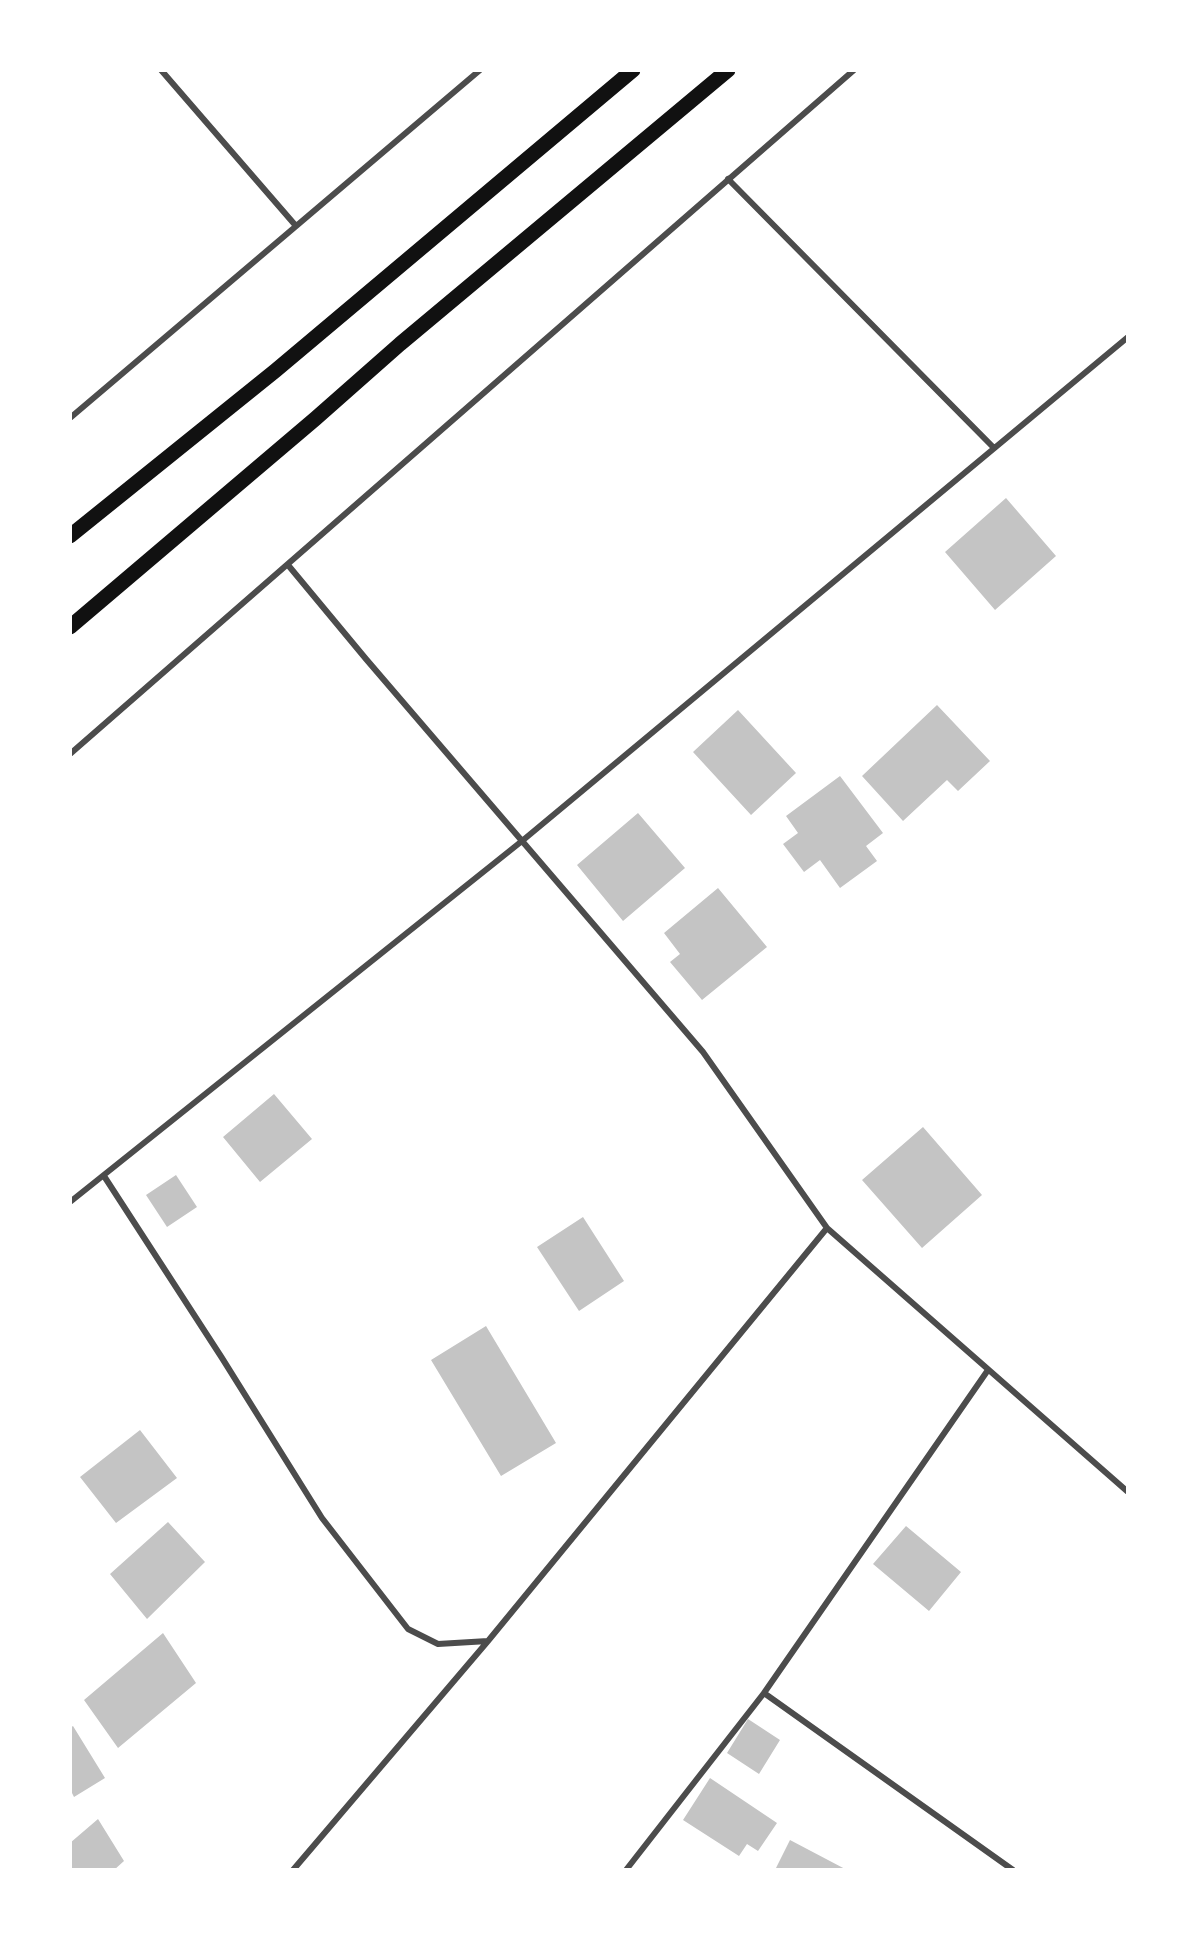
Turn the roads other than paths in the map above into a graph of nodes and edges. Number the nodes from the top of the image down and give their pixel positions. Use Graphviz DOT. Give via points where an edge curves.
graph roads {
  1 [pos="161,70"];
  2 [pos="480,70"];
  3 [pos="633,70"];
  4 [pos="728,70"];
  5 [pos="854,70"];
  6 [pos="728,179"];
  7 [pos="296,226"];
  8 [pos="1128,337"];
  9 [pos="70,418"];
  10 [pos="994,448"];
  11 [pos="70,536"];
  12 [pos="288,564"];
  13 [pos="70,627"];
  14 [pos="70,754"];
  15 [pos="522,842"];
  16 [pos="104,1176"];
  17 [pos="70,1203"];
  18 [pos="827,1228"];
  19 [pos="988,1370"];
  20 [pos="1128,1492"];
  21 [pos="488,1641"];
  22 [pos="764,1693"];
  23 [pos="293,1869"];
  24 [pos="627,1869"];
  25 [pos="1013,1869"];
  1 -- 7 [label="street"];
  2 -- 7 [label="street"];
  3 -- 11 [label="main road" via="275,371"];
  4 -- 13 [label="main road"];
  5 -- 6 [label="street"];
  6 -- 10 [label="street"];
  6 -- 12 [label="street"];
  7 -- 9 [label="street"];
  8 -- 10 [label="street"];
  10 -- 15 [label="street"];
  12 -- 14 [label="street"];
  12 -- 15 [label="street"];
  15 -- 16 [label="street"];
  15 -- 18 [label="street" via="703,1052"];
  16 -- 17 [label="street"];
  16 -- 21 [label="street" via="322,1518 408,1629 438,1644"];
  18 -- 19 [label="street"];
  18 -- 21 [label="street"];
  19 -- 20 [label="street"];
  19 -- 22 [label="street"];
  21 -- 23 [label="street"];
  22 -- 24 [label="street"];
  22 -- 25 [label="street"];
}
